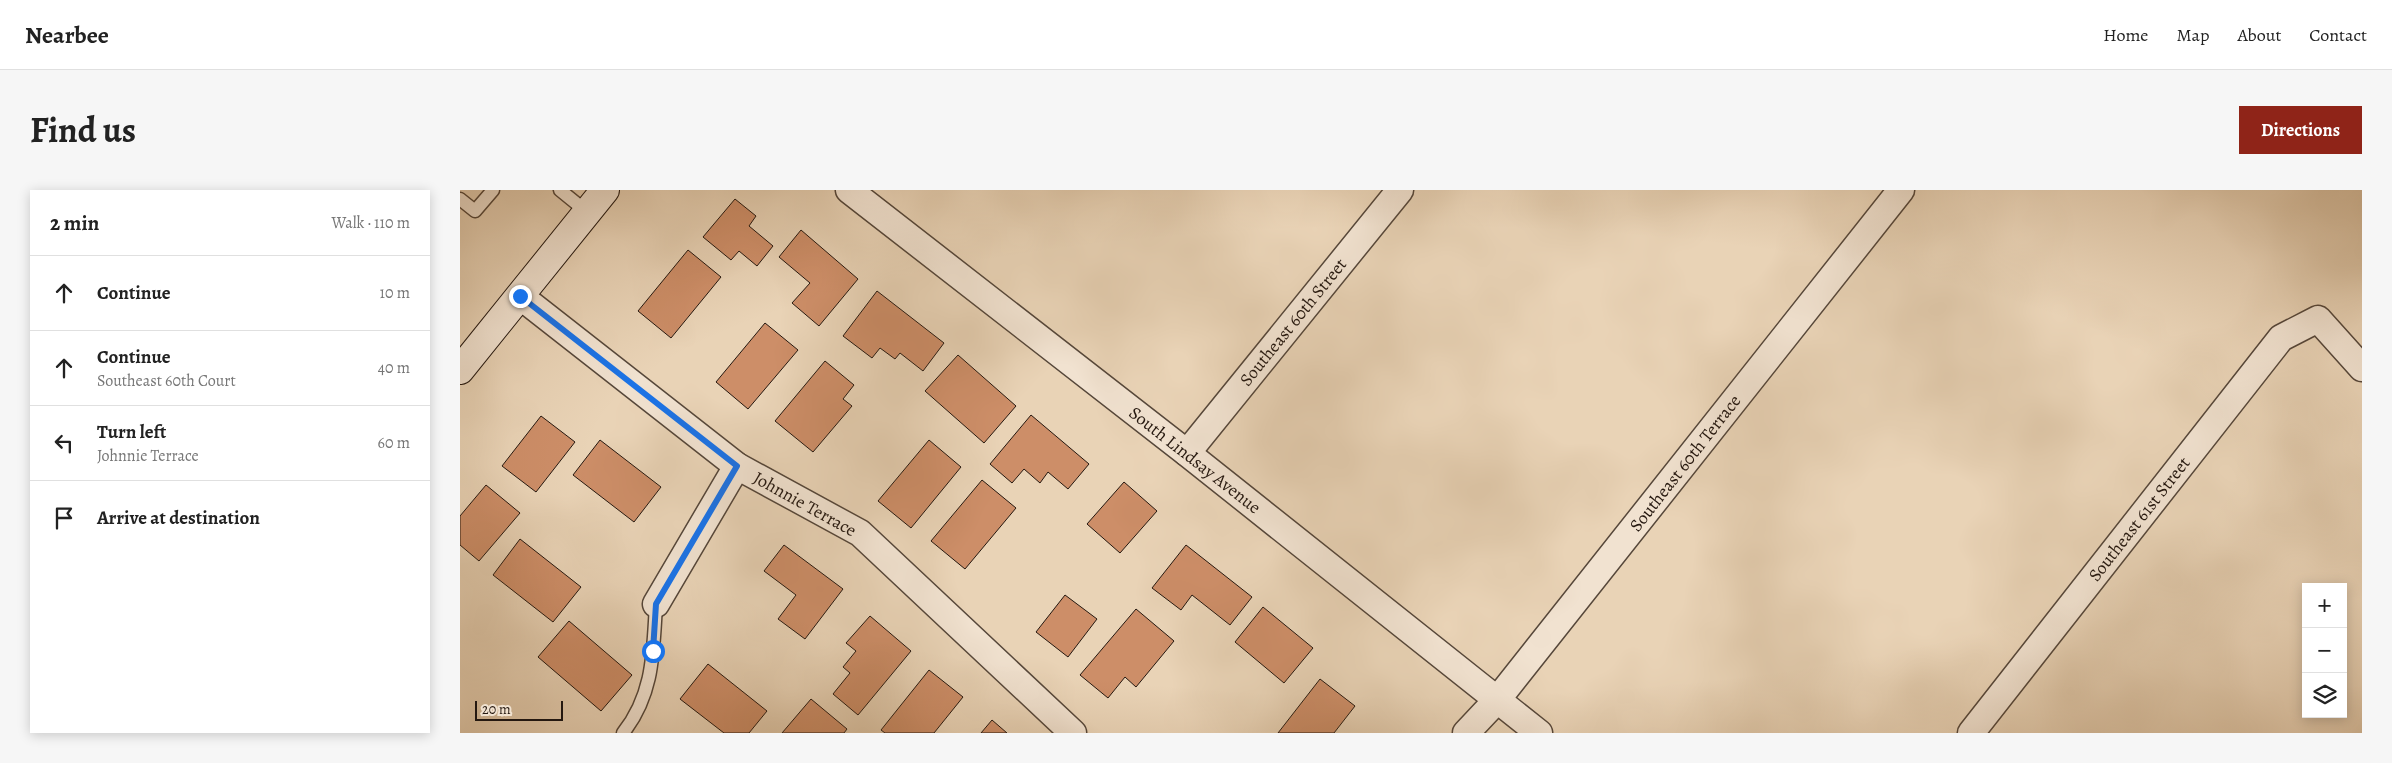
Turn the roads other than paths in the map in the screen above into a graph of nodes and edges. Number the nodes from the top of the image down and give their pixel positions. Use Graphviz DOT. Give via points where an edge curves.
graph roads {
  1 [pos="493,190"];
  2 [pos="560,190"];
  3 [pos="604,190"];
  4 [pos="849,190"];
  5 [pos="1400,190"];
  6 [pos="1902,190"];
  7 [pos="460,199"];
  8 [pos="587,212"];
  9 [pos="520,296"];
  10 [pos="2362,368"];
  11 [pos="460,370"];
  12 [pos="1187,453"];
  13 [pos="737,466"];
  14 [pos="656,604"];
  15 [pos="1497,700"];
  16 [pos="623,733"];
  17 [pos="1074,733"];
  18 [pos="1466,733"];
  19 [pos="1539,733"];
  20 [pos="1971,733"];
  1 -- 7 [label="lane" via="475,211"];
  2 -- 8 [label="lane"];
  3 -- 8 [label="main road"];
  4 -- 12 [label="street, South Lindsay Avenue"];
  5 -- 12 [label="street, Southeast 60th Street"];
  6 -- 15 [label="street, Southeast 60th Terrace"];
  8 -- 9 [label="main road"];
  9 -- 11 [label="main road"];
  9 -- 13 [label="street, Johnnie Terrace"];
  10 -- 20 [label="street, Southeast 61st Street" via="2318,319 2282,338"];
  12 -- 15 [label="street, South Lindsay Avenue"];
  13 -- 14 [label="street"];
  13 -- 17 [label="street, Johnnie Terrace" via="860,533"];
  14 -- 16 [label="lane" via="648,687 636,717"];
  15 -- 18 [label="street, Southeast 60th Terrace"];
  15 -- 19 [label="street, South Lindsay Avenue"];
}
